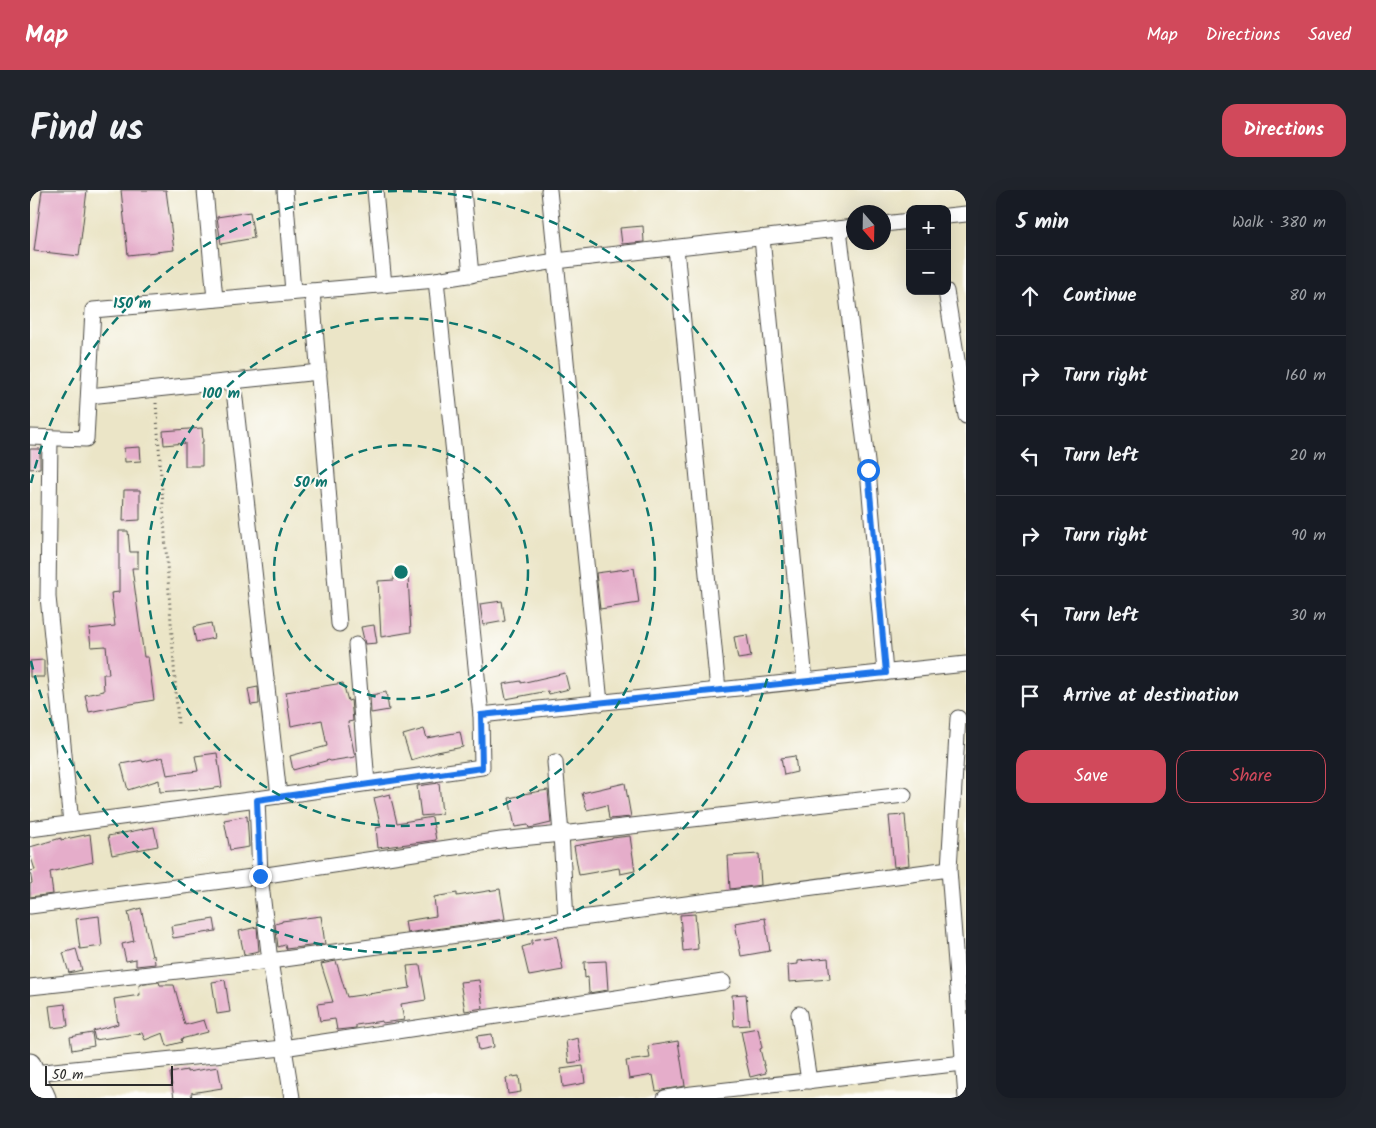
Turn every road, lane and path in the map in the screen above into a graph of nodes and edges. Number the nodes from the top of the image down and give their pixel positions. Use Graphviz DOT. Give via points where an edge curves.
graph roads {
  1 [pos="205,190"];
  2 [pos="285,190"];
  3 [pos="375,190"];
  4 [pos="463,190"];
  5 [pos="549,190"];
  6 [pos="966,214"];
  7 [pos="951,216"];
  8 [pos="906,221"];
  9 [pos="891,223"];
  10 [pos="846,228"];
  11 [pos="762,238"];
  12 [pos="676,248"];
  13 [pos="848,250"];
  14 [pos="556,261"];
  15 [pos="471,275"];
  16 [pos="436,280"];
  17 [pos="384,285"];
  18 [pos="312,291"];
  19 [pos="294,292"];
  20 [pos="947,295"];
  21 [pos="215,299"];
  22 [pos="319,372"];
  23 [pos="233,382"];
  24 [pos="155,390"];
  25 [pos="89,396"];
  26 [pos="966,416"];
  27 [pos="30,436"];
  28 [pos="50,438"];
  29 [pos="339,624"];
  30 [pos="356,645"];
  31 [pos="966,664"];
  32 [pos="886,673"];
  33 [pos="805,681"];
  34 [pos="718,690"];
  35 [pos="600,703"];
  36 [pos="481,715"];
  37 [pos="958,718"];
  38 [pos="178,724"];
  39 [pos="555,762"];
  40 [pos="367,783"];
  41 [pos="904,795"];
  42 [pos="279,796"];
  43 [pos="257,800"];
  44 [pos="71,823"];
  45 [pos="30,829"];
  46 [pos="561,834"];
  47 [pos="949,869"];
  48 [pos="260,876"];
  49 [pos="30,906"];
  50 [pos="566,920"];
  51 [pos="270,961"];
  52 [pos="723,982"];
  53 [pos="30,987"];
  54 [pos="800,1014"];
  55 [pos="284,1048"];
  56 [pos="963,1063"];
  57 [pos="32,1069"];
  58 [pos="809,1081"];
  59 [pos="45,1098"];
  60 [pos="292,1098"];
  61 [pos="665,1098"];
  62 [pos="966,1098"];
  1 -- 21 [label="street"];
  2 -- 19 [label="street"];
  3 -- 17 [label="street"];
  4 -- 15 [label="street"];
  5 -- 14 [label="street"];
  6 -- 7 [label="street"];
  8 -- 9 [label="street"];
  10 -- 11 [label="street"];
  11 -- 12 [label="street"];
  11 -- 33 [label="street"];
  12 -- 14 [label="street"];
  12 -- 34 [label="street"];
  13 -- 32 [label="street"];
  14 -- 15 [label="street"];
  14 -- 35 [label="street"];
  15 -- 16 [label="street"];
  16 -- 17 [label="street"];
  16 -- 36 [label="street"];
  17 -- 18 [label="street"];
  18 -- 19 [label="street"];
  18 -- 22 [label="street"];
  19 -- 21 [label="street"];
  20 -- 26 [label="street"];
  21 -- 25 [label="street" via="93,310"];
  22 -- 23 [label="street"];
  22 -- 29 [label="street"];
  23 -- 24 [label="street"];
  23 -- 42 [label="street"];
  24 -- 25 [label="street"];
  24 -- 38 [label="path"];
  25 -- 28 [label="street" via="86,439"];
  27 -- 28 [label="street"];
  28 -- 44 [label="street" via="48,597"];
  30 -- 40 [label="street"];
  31 -- 32 [label="street"];
  32 -- 33 [label="street"];
  33 -- 34 [label="street"];
  34 -- 35 [label="street"];
  35 -- 36 [label="street"];
  36 -- 40 [label="street" via="482,768"];
  37 -- 47 [label="street"];
  39 -- 46 [label="street"];
  40 -- 42 [label="street"];
  41 -- 46 [label="street"];
  42 -- 43 [label="street"];
  43 -- 44 [label="street"];
  43 -- 48 [label="street"];
  44 -- 45 [label="street"];
  46 -- 48 [label="street"];
  46 -- 50 [label="street"];
  47 -- 50 [label="street"];
  47 -- 56 [label="street"];
  48 -- 49 [label="street"];
  48 -- 51 [label="street"];
  50 -- 51 [label="street"];
  51 -- 53 [label="street"];
  51 -- 55 [label="street"];
  52 -- 55 [label="street"];
  54 -- 58 [label="street"];
  55 -- 57 [label="street"];
  55 -- 60 [label="street"];
  56 -- 58 [label="street"];
  56 -- 62 [label="street"];
  57 -- 59 [label="street"];
  58 -- 61 [label="street"];
}
